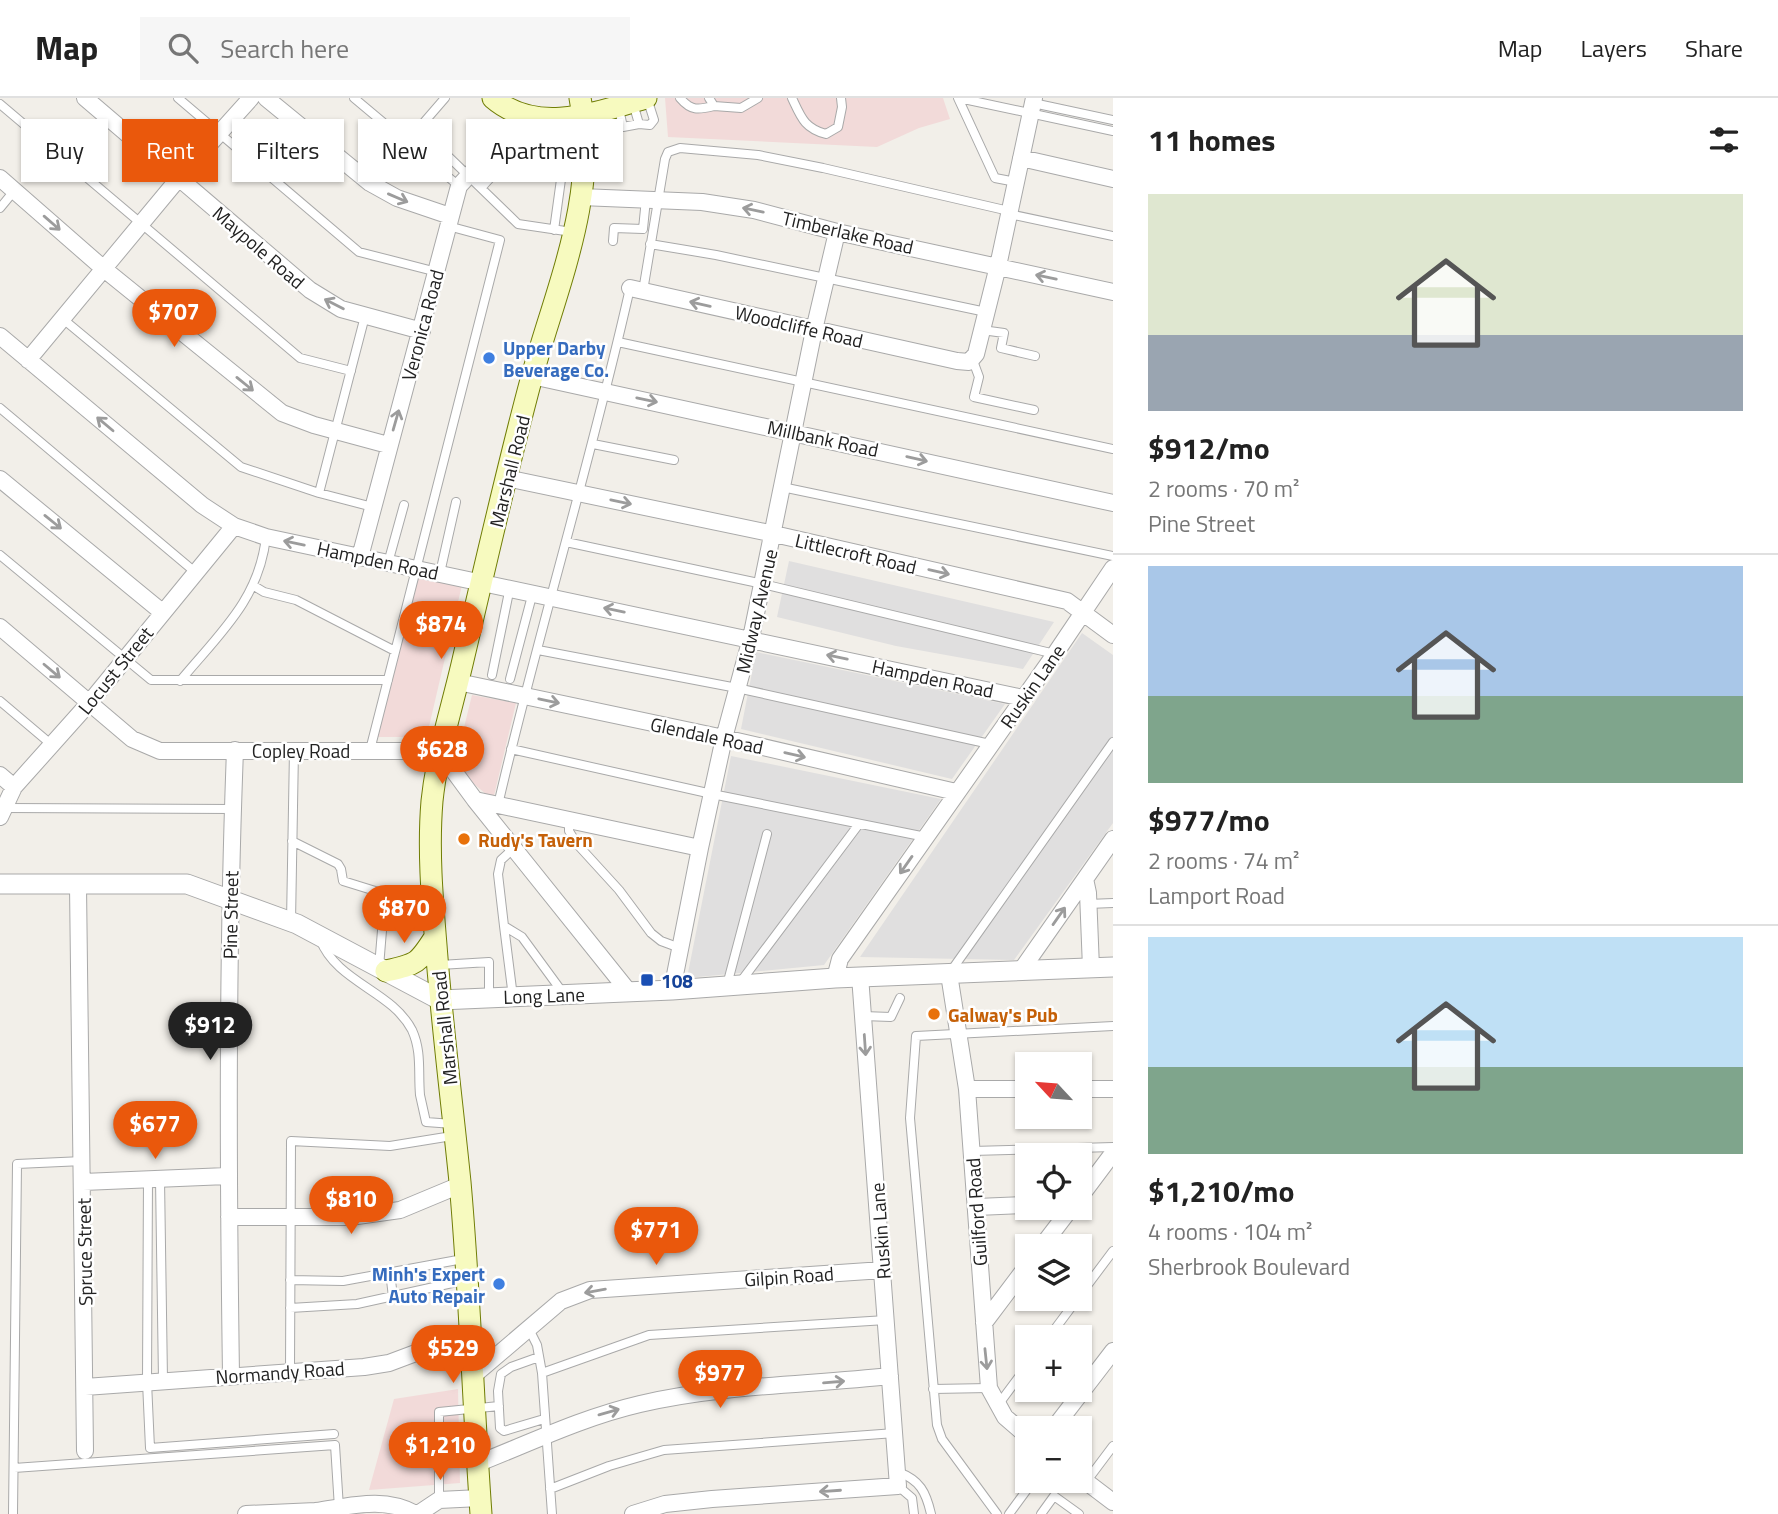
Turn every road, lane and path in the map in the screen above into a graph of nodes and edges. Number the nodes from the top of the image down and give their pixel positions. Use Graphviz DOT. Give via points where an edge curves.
graph roads {
  1 [pos="85,98"];
  2 [pos="178,98"];
  3 [pos="251,98"];
  4 [pos="266,98"];
  5 [pos="354,98"];
  6 [pos="445,98"];
  7 [pos="493,98"];
  8 [pos="680,98"];
  9 [pos="758,98"];
  10 [pos="792,98"];
  11 [pos="841,98"];
  12 [pos="959,98"];
  13 [pos="1009,98"];
  14 [pos="636,101"];
  15 [pos="711,102"];
  16 [pos="0,104"];
  17 [pos="1032,105"];
  18 [pos="582,107"];
  19 [pos="1006,108"];
  20 [pos="525,110"];
  21 [pos="1113,120"];
  22 [pos="639,124"];
  23 [pos="122,129"];
  24 [pos="1113,131"];
  25 [pos="220,132"];
  26 [pos="218,134"];
  27 [pos="1021,158"];
  28 [pos="0,178"];
  29 [pos="1113,179"];
  30 [pos="464,180"];
  31 [pos="176,182"];
  32 [pos="184,182"];
  33 [pos="487,182"];
  34 [pos="571,182"];
  35 [pos="577,182"];
  36 [pos="1016,182"];
  37 [pos="482,187"];
  38 [pos="14,191"];
  39 [pos="581,197"];
  40 [pos="652,200"];
  41 [pos="0,208"];
  42 [pos="1009,213"];
  43 [pos="449,221"];
  44 [pos="142,224"];
  45 [pos="564,231"];
  46 [pos="837,232"];
  47 [pos="1113,236"];
  48 [pos="613,241"];
  49 [pos="650,244"];
  50 [pos="998,266"];
  51 [pos="104,269"];
  52 [pos="437,272"];
  53 [pos="826,278"];
  54 [pos="636,289"];
  55 [pos="1113,292"];
  56 [pos="986,312"];
  57 [pos="365,316"];
  58 [pos="63,319"];
  59 [pos="814,330"];
  60 [pos="982,330"];
  61 [pos="422,331"];
  62 [pos="0,336"];
  63 [pos="618,342"];
  64 [pos="1035,356"];
  65 [pos="28,360"];
  66 [pos="971,360"];
  67 [pos="351,371"];
  68 [pos="533,376"];
  69 [pos="804,380"];
  70 [pos="607,391"];
  71 [pos="0,408"];
  72 [pos="1034,410"];
  73 [pos="335,431"];
  74 [pos="794,431"];
  75 [pos="593,444"];
  76 [pos="388,445"];
  77 [pos="1113,449"];
  78 [pos="674,460"];
  79 [pos="506,478"];
  80 [pos="0,479"];
  81 [pos="782,487"];
  82 [pos="319,492"];
  83 [pos="579,493"];
  84 [pos="456,502"];
  85 [pos="1113,503"];
  86 [pos="404,505"];
  87 [pos="373,507"];
  88 [pos="234,526"];
  89 [pos="774,534"];
  90 [pos="266,537"];
  91 [pos="566,542"];
  92 [pos="0,555"];
  93 [pos="1113,556"];
  94 [pos="360,557"];
  95 [pos="388,563"];
  96 [pos="415,568"];
  97 [pos="1113,568"];
  98 [pos="195,572"];
  99 [pos="440,573"];
  100 [pos="481,582"];
  101 [pos="763,584"];
  102 [pos="254,586"];
  103 [pos="510,587"];
  104 [pos="533,592"];
  105 [pos="551,596"];
  106 [pos="162,612"];
  107 [pos="1082,613"];
  108 [pos="0,627"];
  109 [pos="1113,635"];
  110 [pos="751,638"];
  111 [pos="538,650"];
  112 [pos="395,651"];
  113 [pos="1055,654"];
  114 [pos="124,659"];
  115 [pos="492,675"];
  116 [pos="510,679"];
  117 [pos="388,680"];
  118 [pos="180,681"];
  119 [pos="458,682"];
  120 [pos="737,688"];
  121 [pos="523,696"];
  122 [pos="1023,698"];
  123 [pos="0,701"];
  124 [pos="90,702"];
  125 [pos="724,738"];
  126 [pos="1113,742"];
  127 [pos="990,744"];
  128 [pos="52,745"];
  129 [pos="511,749"];
  130 [pos="235,750"];
  131 [pos="293,750"];
  132 [pos="370,750"];
  133 [pos="439,751"];
  134 [pos="0,775"];
  135 [pos="14,787"];
  136 [pos="956,792"];
  137 [pos="712,794"];
  138 [pos="475,800"];
  139 [pos="498,805"];
  140 [pos="233,809"];
  141 [pos="2,813"];
  142 [pos="569,821"];
  143 [pos="859,824"];
  144 [pos="767,834"];
  145 [pos="926,837"];
  146 [pos="292,841"];
  147 [pos="1111,844"];
  148 [pos="514,848"];
  149 [pos="700,848"];
  150 [pos="1085,878"];
  151 [pos="0,884"];
  152 [pos="78,886"];
  153 [pos="229,899"];
  154 [pos="1113,903"];
  155 [pos="1088,904"];
  156 [pos="291,922"];
  157 [pos="505,926"];
  158 [pos="319,936"];
  159 [pos="435,937"];
  160 [pos="681,948"];
  161 [pos="437,965"];
  162 [pos="1113,967"];
  163 [pos="1091,968"];
  164 [pos="382,969"];
  165 [pos="1020,972"];
  166 [pos="949,974"];
  167 [pos="860,976"];
  168 [pos="835,978"];
  169 [pos="733,984"];
  170 [pos="672,990"];
  171 [pos="629,992"];
  172 [pos="564,995"];
  173 [pos="489,997"];
  174 [pos="513,997"];
  175 [pos="900,998"];
  176 [pos="440,1000"];
  177 [pos="863,1016"];
  178 [pos="1113,1026"];
  179 [pos="960,1033"];
  180 [pos="967,1089"];
  181 [pos="1015,1089"];
  182 [pos="1092,1089"];
  183 [pos="1113,1089"];
  184 [pos="454,1130"];
  185 [pos="1113,1147"];
  186 [pos="972,1151"];
  187 [pos="1113,1153"];
  188 [pos="83,1161"];
  189 [pos="227,1176"];
  190 [pos="154,1179"];
  191 [pos="1092,1181"];
  192 [pos="83,1182"];
  193 [pos="460,1185"];
  194 [pos="1015,1205"];
  195 [pos="976,1207"];
  196 [pos="229,1217"];
  197 [pos="289,1218"];
  198 [pos="1063,1220"];
  199 [pos="1051,1234"];
  200 [pos="1113,1251"];
  201 [pos="465,1270"];
  202 [pos="883,1270"];
  203 [pos="390,1272"];
  204 [pos="1092,1279"];
  205 [pos="290,1280"];
  206 [pos="1015,1282"];
  207 [pos="393,1297"];
  208 [pos="290,1308"];
  209 [pos="886,1320"];
  210 [pos="984,1323"];
  211 [pos="528,1329"];
  212 [pos="469,1333"];
  213 [pos="1113,1351"];
  214 [pos="539,1357"];
  215 [pos="290,1371"];
  216 [pos="542,1373"];
  217 [pos="231,1375"];
  218 [pos="473,1376"];
  219 [pos="891,1376"];
  220 [pos="155,1381"];
  221 [pos="1015,1382"];
  222 [pos="85,1387"];
  223 [pos="989,1388"];
  224 [pos="933,1389"];
  225 [pos="998,1405"];
  226 [pos="499,1406"];
  227 [pos="475,1408"];
  228 [pos="1063,1416"];
  229 [pos="544,1419"];
  230 [pos="1015,1426"];
  231 [pos="895,1433"];
  232 [pos="334,1434"];
  233 [pos="545,1436"];
  234 [pos="1113,1446"];
  235 [pos="85,1451"];
  236 [pos="479,1463"];
  237 [pos="14,1468"];
  238 [pos="1092,1469"];
  239 [pos="898,1479"];
  240 [pos="1092,1486"];
  241 [pos="550,1489"];
  242 [pos="1024,1493"];
  243 [pos="439,1500"];
  244 [pos="1113,1502"];
  245 [pos="481,1506"];
  246 [pos="339,1508"];
  247 [pos="316,1512"];
  248 [pos="13,1514"];
  249 [pos="246,1514"];
  250 [pos="252,1514"];
  251 [pos="417,1514"];
  252 [pos="552,1514"];
  253 [pos="633,1514"];
  254 [pos="914,1514"];
  255 [pos="931,1514"];
  256 [pos="997,1514"];
  257 [pos="1009,1514"];
  258 [pos="1041,1514"];
  259 [pos="1079,1514"];
  1 -- 23 [label="street, Maypole Road"];
  2 -- 25 [label="lane"];
  3 -- 25 [label="street"];
  4 -- 43 [label="street, one-way" via="370,183"];
  5 -- 30 [label="lane"];
  6 -- 30 [label="lane" via="419,128"];
  7 -- 20 [label="main road"];
  8 -- 15 [label="lane" via="698,110"];
  9 -- 15 [label="lane" via="741,108"];
  10 -- 11 [label="lane" via="804,122 826,134 838,127"];
  12 -- 19 [label="lane"];
  12 -- 36 [label="lane" via="995,178"];
  13 -- 19 [label="lane"];
  14 -- 18 [label="main road"];
  14 -- 22 [label="lane"];
  14 -- 22 [label="lane" via="654,120 650,125"];
  14 -- 22 [label="lane" via="623,127"];
  16 -- 44 [label="lane"];
  17 -- 19 [label="lane"];
  17 -- 21 [label="lane"];
  17 -- 24 [label="lane"];
  17 -- 27 [label="street"];
  18 -- 20 [label="main road"];
  25 -- 26 [label="street"];
  25 -- 52 [label="lane" via="359,252"];
  27 -- 29 [label="street"];
  27 -- 36 [label="street"];
  28 -- 38 [label="street"];
  30 -- 37 [label="lane"];
  30 -- 43 [label="street, Veronica Road"];
  31 -- 44 [label="street"];
  57 -- 32 [label="street, Maypole Road, one-way" via="341,309 310,290"];
  33 -- 37 [label="lane"];
  34 -- 45 [label="lane"];
  35 -- 39 [label="main road, Marshall Road"];
  36 -- 42 [label="street"];
  37 -- 45 [label="lane" via="519,224"];
  38 -- 41 [label="lane"];
  38 -- 51 [label="street, one-way"];
  39 -- 40 [label="street, Timberlake Road"];
  39 -- 45 [label="main road, Marshall Road"];
  40 -- 42 [label="lane" via="664,159 668,152 680,148 758,155"];
  46 -- 40 [label="street, Timberlake Road, one-way" via="754,210"];
  40 -- 48 [label="lane" via="643,229 614,228"];
  40 -- 49 [label="lane"];
  42 -- 47 [label="lane"];
  42 -- 50 [label="street"];
  43 -- 52 [label="street, Veronica Road"];
  43 -- 96 [label="lane" via="500,240"];
  44 -- 51 [label="street"];
  44 -- 67 [label="lane" via="300,358"];
  45 -- 68 [label="main road, Marshall Road" via="565,273"];
  46 -- 50 [label="street, Timberlake Road"];
  46 -- 53 [label="street, Midway Avenue"];
  49 -- 53 [label="lane"];
  49 -- 54 [label="lane"];
  55 -- 50 [label="street, Timberlake Road, one-way"];
  50 -- 56 [label="street"];
  51 -- 58 [label="street"];
  51 -- 73 [label="street, one-way" via="282,413"];
  52 -- 61 [label="street, Veronica Road"];
  53 -- 56 [label="lane"];
  53 -- 59 [label="street, Midway Avenue"];
  59 -- 54 [label="street, Woodcliffe Road, one-way"];
  54 -- 63 [label="lane"];
  56 -- 60 [label="street"];
  57 -- 61 [label="street, Maypole Road"];
  57 -- 67 [label="lane"];
  58 -- 65 [label="street"];
  58 -- 82 [label="lane" via="241,467"];
  59 -- 66 [label="street, Woodcliffe Road" via="957,361"];
  59 -- 69 [label="street, Midway Avenue"];
  60 -- 64 [label="lane" via="1004,333 1001,348"];
  60 -- 66 [label="street"];
  76 -- 61 [label="street, Veronica Road, one-way"];
  62 -- 65 [label="street, Hampden Road"];
  63 -- 69 [label="lane"];
  63 -- 70 [label="lane"];
  88 -- 65 [label="street, Hampden Road, one-way" via="202,505"];
  66 -- 72 [label="lane" via="979,377 974,397"];
  67 -- 73 [label="lane"];
  68 -- 70 [label="street, Millbank Road"];
  68 -- 79 [label="main road, Marshall Road"];
  69 -- 74 [label="street, Midway Avenue"];
  69 -- 77 [label="lane"];
  70 -- 74 [label="street, Millbank Road, one-way"];
  70 -- 75 [label="lane"];
  71 -- 98 [label="lane"];
  73 -- 76 [label="street"];
  73 -- 82 [label="lane"];
  74 -- 81 [label="street, Midway Avenue"];
  74 -- 85 [label="street, Millbank Road, one-way"];
  75 -- 78 [label="lane"];
  75 -- 83 [label="lane"];
  76 -- 87 [label="street, Veronica Road"];
  79 -- 83 [label="street, Littlecroft Road"];
  79 -- 100 [label="main road, Marshall Road"];
  80 -- 106 [label="street, one-way"];
  81 -- 89 [label="street, Midway Avenue"];
  81 -- 93 [label="lane"];
  82 -- 87 [label="lane"];
  83 -- 89 [label="street, Littlecroft Road, one-way"];
  83 -- 91 [label="lane"];
  84 -- 99 [label="lane"];
  86 -- 95 [label="lane"];
  87 -- 94 [label="street, Veronica Road"];
  88 -- 90 [label="street, Hampden Road"];
  88 -- 98 [label="street, Locust Street"];
  89 -- 101 [label="street, Midway Avenue"];
  89 -- 107 [label="street, Littlecroft Road, one-way" via="1067,601"];
  94 -- 90 [label="street, Hampden Road, one-way"];
  90 -- 102 [label="lane"];
  91 -- 101 [label="lane"];
  91 -- 105 [label="lane"];
  92 -- 114 [label="lane"];
  94 -- 95 [label="street, Hampden Road"];
  95 -- 96 [label="street, Hampden Road"];
  96 -- 99 [label="street, Hampden Road"];
  96 -- 112 [label="lane"];
  97 -- 107 [label="street, Ruskin Lane"];
  98 -- 106 [label="street, Locust Street"];
  99 -- 100 [label="street, Hampden Road"];
  100 -- 103 [label="street, Hampden Road"];
  100 -- 119 [label="main road, Marshall Road"];
  101 -- 110 [label="street, Midway Avenue"];
  101 -- 113 [label="lane"];
  102 -- 112 [label="lane" via="296,600"];
  102 -- 118 [label="lane"];
  103 -- 104 [label="street, Hampden Road"];
  103 -- 115 [label="lane"];
  104 -- 105 [label="street, Hampden Road"];
  104 -- 116 [label="lane"];
  110 -- 105 [label="street, Hampden Road, one-way"];
  105 -- 111 [label="lane"];
  106 -- 114 [label="street, Locust Street"];
  107 -- 109 [label="street, Littlecroft Road"];
  107 -- 113 [label="street, Ruskin Lane"];
  108 -- 124 [label="street, Copley Road, one-way"];
  110 -- 120 [label="street, Midway Avenue"];
  122 -- 110 [label="street, Hampden Road, one-way"];
  111 -- 120 [label="lane"];
  111 -- 121 [label="lane"];
  112 -- 117 [label="lane"];
  113 -- 122 [label="street, Ruskin Lane"];
  114 -- 118 [label="lane" via="151,680"];
  114 -- 124 [label="street, Locust Street"];
  117 -- 118 [label="lane"];
  117 -- 132 [label="lane"];
  119 -- 121 [label="street, Glendale Road"];
  119 -- 133 [label="main road, Marshall Road"];
  120 -- 125 [label="street, Midway Avenue"];
  120 -- 127 [label="lane"];
  121 -- 125 [label="street, Glendale Road, one-way"];
  121 -- 129 [label="lane"];
  122 -- 127 [label="street, Ruskin Lane"];
  123 -- 128 [label="lane"];
  124 -- 128 [label="street, Locust Street"];
  124 -- 130 [label="street, Copley Road" via="132,739 160,751"];
  125 -- 136 [label="street, Glendale Road, one-way"];
  125 -- 137 [label="street, Midway Avenue"];
  126 -- 166 [label="lane"];
  127 -- 136 [label="street, Ruskin Lane"];
  128 -- 135 [label="street, Locust Street"];
  129 -- 137 [label="lane"];
  129 -- 139 [label="lane"];
  130 -- 131 [label="street, Copley Road"];
  130 -- 140 [label="street, Pine Street"];
  131 -- 132 [label="street, Copley Road"];
  131 -- 146 [label="lane"];
  132 -- 133 [label="street, Copley Road"];
  133 -- 138 [label="street"];
  133 -- 159 [label="main road, Marshall Road" via="430,882"];
  134 -- 135 [label="street"];
  135 -- 141 [label="street, Locust Street"];
  136 -- 145 [label="street, Ruskin Lane"];
  137 -- 143 [label="lane"];
  137 -- 149 [label="street, Midway Avenue"];
  138 -- 139 [label="street"];
  138 -- 148 [label="street"];
  139 -- 142 [label="street"];
  140 -- 141 [label="lane"];
  140 -- 153 [label="street, Pine Street"];
  142 -- 149 [label="street"];
  142 -- 160 [label="lane" via="577,844 651,933"];
  143 -- 145 [label="lane"];
  143 -- 169 [label="lane"];
  144 -- 169 [label="lane"];
  145 -- 168 [label="street, Ruskin Lane, one-way" via="840,959"];
  146 -- 156 [label="lane"];
  146 -- 164 [label="lane" via="338,864 343,881 385,894"];
  147 -- 150 [label="street"];
  148 -- 157 [label="lane" via="501,860 499,874"];
  148 -- 171 [label="street"];
  149 -- 160 [label="street, Midway Avenue"];
  150 -- 155 [label="street"];
  165 -- 150 [label="street, one-way"];
  151 -- 152 [label="street"];
  152 -- 153 [label="street" via="187,884"];
  152 -- 188 [label="street, Spruce Street"];
  153 -- 156 [label="street"];
  153 -- 189 [label="street, Pine Street"];
  154 -- 155 [label="lane"];
  155 -- 163 [label="street"];
  156 -- 158 [label="street"];
  157 -- 172 [label="lane" via="522,937"];
  157 -- 174 [label="lane"];
  158 -- 164 [label="street"];
  158 -- 184 [label="lane" via="335,965 377,995 411,1030 420,1055 426,1122"];
  159 -- 161 [label="main road, Marshall Road"];
  159 -- 164 [label="main road" via="420,960 406,967"];
  160 -- 170 [label="street, Midway Avenue"];
  161 -- 173 [label="lane" via="489,962"];
  161 -- 176 [label="main road, Marshall Road"];
  162 -- 163 [label="street, Long Lane"];
  163 -- 165 [label="street, Long Lane"];
  164 -- 176 [label="street"];
  165 -- 166 [label="street, Long Lane"];
  166 -- 167 [label="street, Long Lane"];
  166 -- 179 [label="street, Guilford Road"];
  167 -- 168 [label="street, Long Lane"];
  167 -- 177 [label="street, Ruskin Lane"];
  168 -- 169 [label="street, Long Lane"];
  169 -- 170 [label="street, Long Lane"];
  170 -- 171 [label="street, Long Lane"];
  171 -- 172 [label="street, Long Lane"];
  172 -- 174 [label="street, Long Lane"];
  173 -- 174 [label="street, Long Lane"];
  173 -- 176 [label="street, Long Lane"];
  175 -- 177 [label="lane" via="891,1017"];
  176 -- 184 [label="main road, Marshall Road"];
  177 -- 202 [label="street, Ruskin Lane, one-way"];
  178 -- 179 [label="lane"];
  179 -- 180 [label="street, Guilford Road"];
  179 -- 224 [label="lane" via="916,1037 915,1050 910,1118"];
  180 -- 181 [label="street"];
  180 -- 186 [label="street, Guilford Road"];
  182 -- 183 [label="street"];
  184 -- 193 [label="main road, Marshall Road"];
  184 -- 197 [label="lane" via="390,1146 291,1141"];
  185 -- 186 [label="lane"];
  186 -- 195 [label="street, Guilford Road"];
  187 -- 191 [label="street"];
  188 -- 192 [label="street, Spruce Street"];
  188 -- 237 [label="lane" via="17,1164"];
  189 -- 190 [label="street"];
  189 -- 196 [label="street, Pine Street"];
  190 -- 192 [label="street"];
  190 -- 220 [label="lane"];
  190 -- 220 [label="lane"];
  192 -- 222 [label="street, Spruce Street"];
  193 -- 197 [label="street" via="400,1210"];
  193 -- 201 [label="main road, Marshall Road"];
  194 -- 195 [label="street"];
  195 -- 210 [label="street, Guilford Road"];
  196 -- 197 [label="street"];
  196 -- 217 [label="street, Pine Street"];
  197 -- 205 [label="lane"];
  198 -- 199 [label="street"];
  200 -- 204 [label="lane"];
  201 -- 203 [label="lane"];
  201 -- 207 [label="lane"];
  201 -- 212 [label="main road, Marshall Road"];
  202 -- 209 [label="street, Ruskin Lane"];
  202 -- 211 [label="street, Gilpin Road, one-way" via="590,1290 561,1301"];
  203 -- 205 [label="lane" via="343,1280"];
  203 -- 207 [label="lane"];
  205 -- 208 [label="lane"];
  206 -- 210 [label="street"];
  207 -- 208 [label="lane"];
  208 -- 215 [label="lane"];
  209 -- 216 [label="lane" via="649,1335"];
  209 -- 219 [label="street, Ruskin Lane"];
  210 -- 223 [label="street, Guilford Road, one-way"];
  211 -- 214 [label="lane"];
  211 -- 218 [label="street, Gilpin Road"];
  212 -- 215 [label="street, Normandy Road" via="390,1363"];
  212 -- 218 [label="main road, Marshall Road"];
  213 -- 228 [label="street"];
  214 -- 216 [label="lane"];
  214 -- 226 [label="lane" via="501,1374"];
  215 -- 217 [label="street, Normandy Road"];
  216 -- 229 [label="lane"];
  217 -- 220 [label="street, Normandy Road"];
  218 -- 227 [label="main road, Marshall Road"];
  219 -- 231 [label="street, Ruskin Lane"];
  233 -- 219 [label="street, one-way" via="600,1414 678,1396"];
  220 -- 222 [label="street, Normandy Road"];
  220 -- 232 [label="lane" via="150,1448"];
  221 -- 225 [label="lane"];
  222 -- 235 [label="street, Spruce Street"];
  223 -- 224 [label="lane"];
  223 -- 225 [label="street, Guilford Road"];
  224 -- 256 [label="lane" via="942,1439"];
  225 -- 230 [label="street, Guilford Road"];
  226 -- 227 [label="lane"];
  226 -- 229 [label="lane" via="504,1432"];
  227 -- 236 [label="main road, Marshall Road"];
  227 -- 243 [label="lane" via="439,1412"];
  229 -- 233 [label="lane"];
  231 -- 239 [label="street, Ruskin Lane"];
  231 -- 241 [label="lane" via="664,1450"];
  233 -- 236 [label="street"];
  233 -- 241 [label="lane"];
  234 -- 238 [label="lane"];
  236 -- 245 [label="main road, Marshall Road"];
  237 -- 246 [label="lane" via="335,1445"];
  237 -- 248 [label="lane"];
  239 -- 253 [label="street, one-way" via="665,1504"];
  239 -- 254 [label="lane" via="912,1498"];
  239 -- 255 [label="lane" via="910,1476 921,1485"];
  240 -- 244 [label="street"];
  241 -- 252 [label="lane"];
  242 -- 257 [label="lane"];
  243 -- 245 [label="street"];
  243 -- 251 [label="street"];
  246 -- 247 [label="street"];
  246 -- 251 [label="street" via="384,1503"];
  247 -- 250 [label="street"];
  249 -- 250 [label="street"];
  258 -- 259 [label="lane" via="1054,1496"];
}
